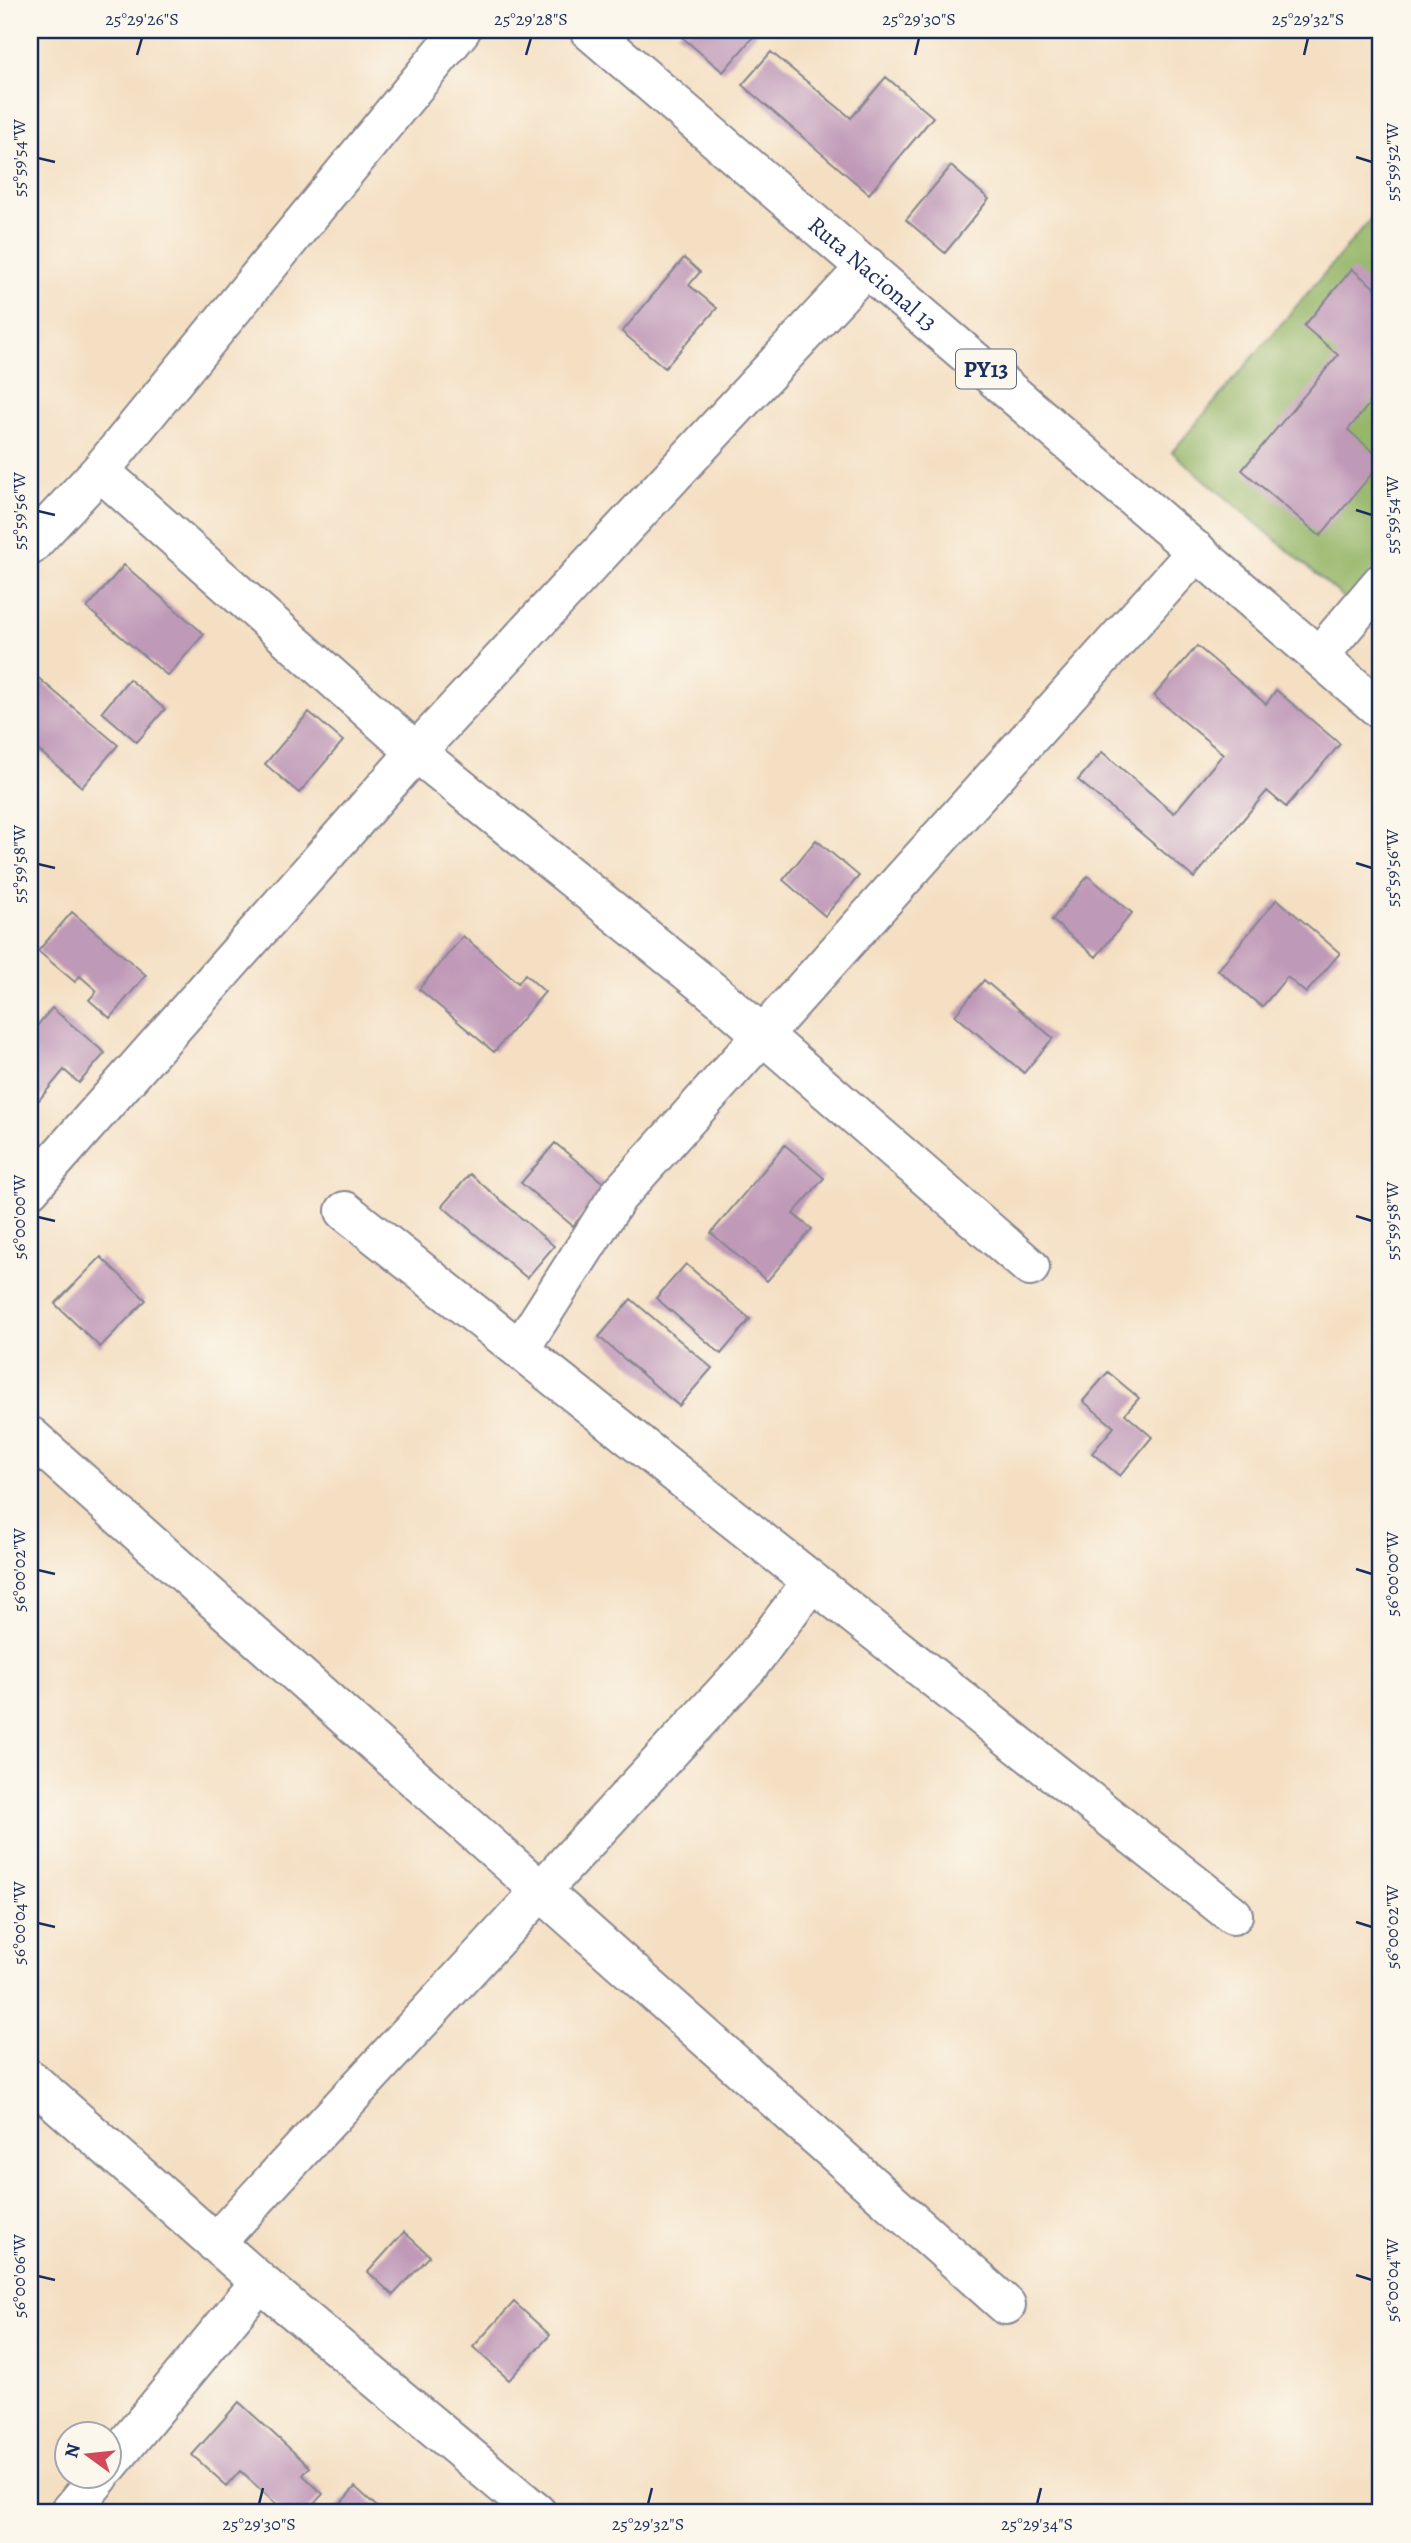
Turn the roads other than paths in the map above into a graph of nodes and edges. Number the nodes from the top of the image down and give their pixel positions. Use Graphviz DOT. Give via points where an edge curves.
graph roads {
  1 [pos="461,30"];
  2 [pos="589,30"];
  3 [pos="867,266"];
  4 [pos="100,471"];
  5 [pos="30,546"];
  6 [pos="1197,551"];
  7 [pos="1381,583"];
  8 [pos="1318,656"];
  9 [pos="1381,710"];
  10 [pos="416,752"];
  11 [pos="763,1034"];
  12 [pos="30,1189"];
  13 [pos="345,1211"];
  14 [pos="1030,1267"];
  15 [pos="520,1349"];
  16 [pos="30,1436"];
  17 [pos="812,1581"];
  18 [pos="540,1891"];
  19 [pos="1233,1915"];
  20 [pos="30,2079"];
  21 [pos="215,2243"];
  22 [pos="260,2282"];
  23 [pos="1006,2305"];
  24 [pos="122,2449"];
  25 [pos="88,2490"];
  26 [pos="69,2513"];
  27 [pos="537,2513"];
  1 -- 4 [label="main road"];
  2 -- 3 [label="main road, Ruta Nacional 13 / PY13"];
  3 -- 6 [label="main road, Ruta Nacional 13 / PY13"];
  3 -- 10 [label="main road"];
  4 -- 5 [label="main road"];
  4 -- 10 [label="main road"];
  6 -- 8 [label="main road, Ruta Nacional 13 / PY13"];
  6 -- 11 [label="main road"];
  7 -- 8 [label="main road"];
  8 -- 9 [label="main road, Ruta Nacional 13 / PY13"];
  10 -- 11 [label="main road"];
  10 -- 12 [label="main road"];
  11 -- 14 [label="main road"];
  11 -- 15 [label="main road" via="618,1196"];
  13 -- 15 [label="main road"];
  15 -- 17 [label="main road"];
  16 -- 18 [label="main road"];
  17 -- 18 [label="main road" via="748,1667"];
  17 -- 19 [label="main road"];
  18 -- 21 [label="main road"];
  18 -- 23 [label="main road"];
  20 -- 21 [label="main road"];
  21 -- 22 [label="main road"];
  22 -- 24 [label="main road"];
  22 -- 27 [label="main road"];
  25 -- 26 [label="main road"];
}
